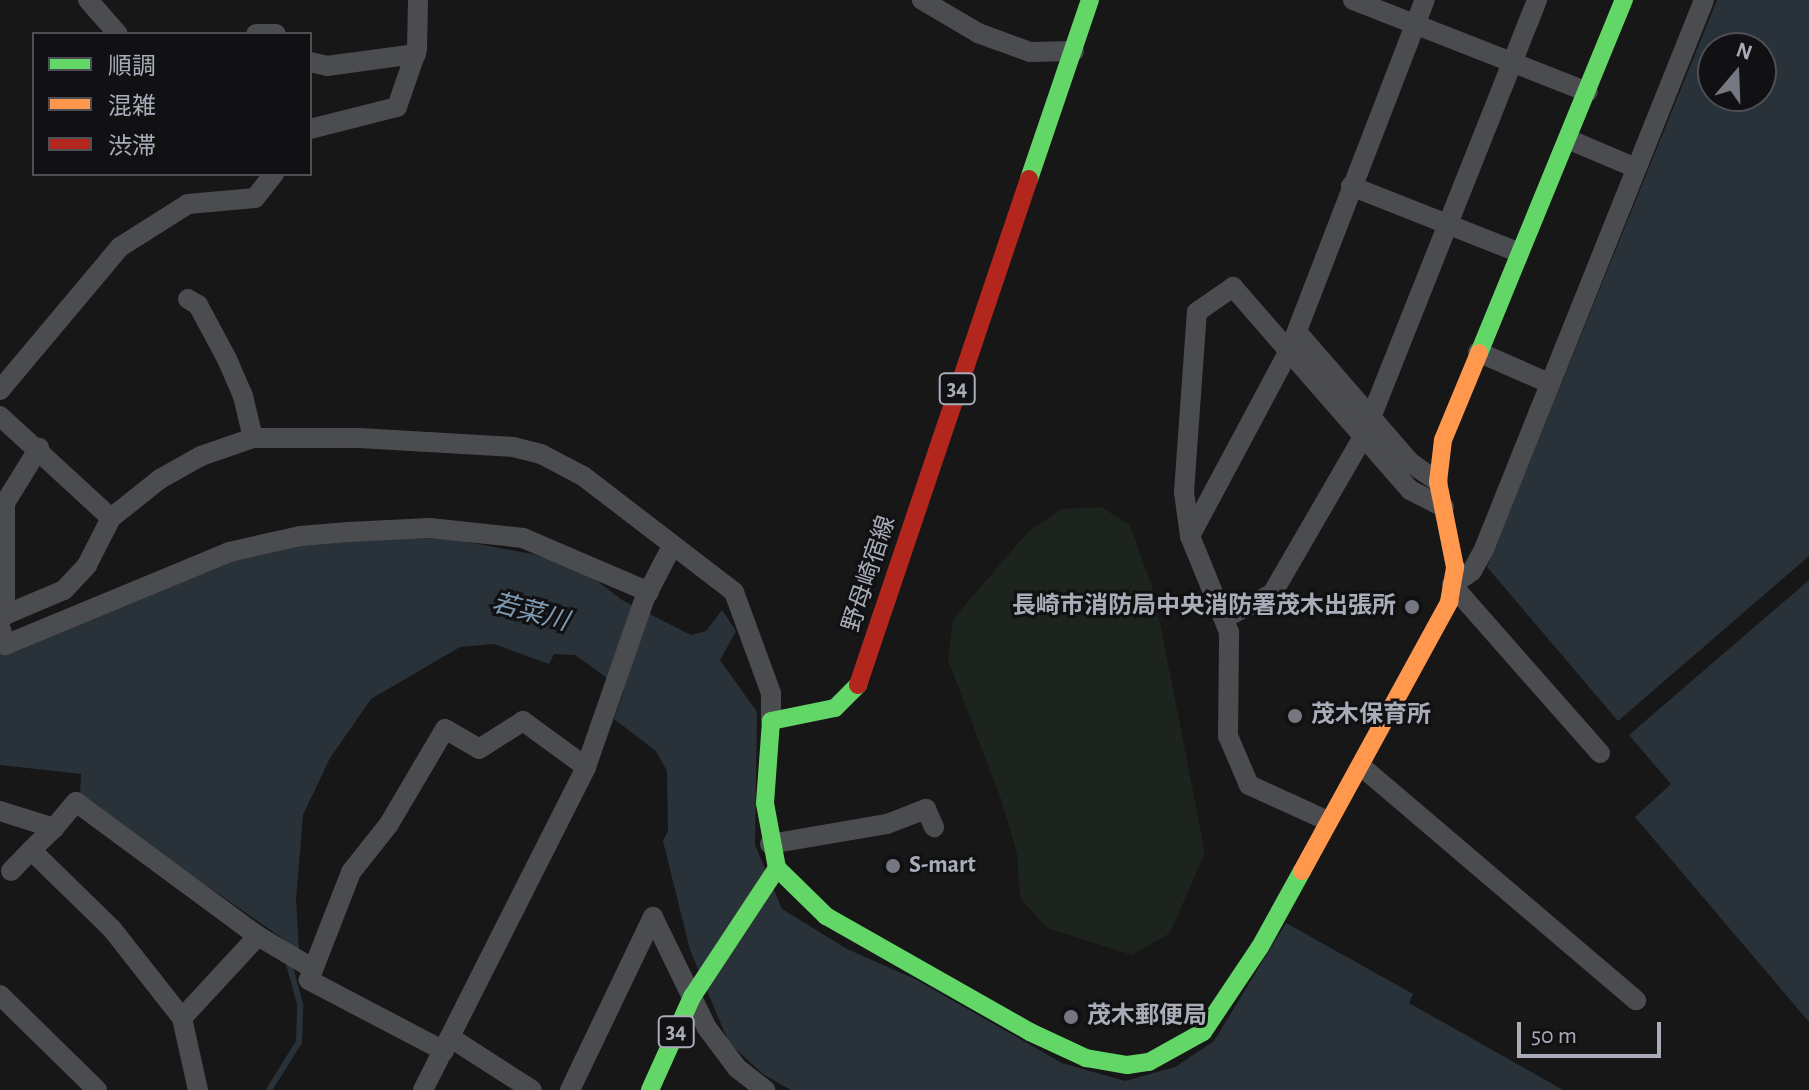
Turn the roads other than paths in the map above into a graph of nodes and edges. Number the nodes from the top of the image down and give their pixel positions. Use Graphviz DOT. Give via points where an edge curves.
graph roads {
  1 [pos="88,0"];
  2 [pos="418,0"];
  3 [pos="922,0"];
  4 [pos="1090,0"];
  5 [pos="1353,0"];
  6 [pos="1425,0"];
  7 [pos="1537,0"];
  8 [pos="1624,0"];
  9 [pos="1704,0"];
  10 [pos="1415,26"];
  11 [pos="116,32"];
  12 [pos="1074,51"];
  13 [pos="416,54"];
  14 [pos="312,62"];
  15 [pos="1512,62"];
  16 [pos="1588,92"];
  17 [pos="312,129"];
  18 [pos="1570,140"];
  19 [pos="1636,168"];
  20 [pos="272,176"];
  21 [pos="1351,186"];
  22 [pos="1445,223"];
  23 [pos="1518,252"];
  24 [pos="188,299"];
  25 [pos="1294,341"];
  26 [pos="1478,352"];
  27 [pos="1549,383"];
  28 [pos="0,390"];
  29 [pos="0,416"];
  30 [pos="1367,426"];
  31 [pos="253,438"];
  32 [pos="39,448"];
  33 [pos="1438,482"];
  34 [pos="1444,507"];
  35 [pos="111,518"];
  36 [pos="1190,536"];
  37 [pos="671,548"];
  38 [pos="1452,585"];
  39 [pos="647,595"];
  40 [pos="1226,617"];
  41 [pos="2,620"];
  42 [pos="771,721"];
  43 [pos="1600,753"];
  44 [pos="586,767"];
  45 [pos="1362,767"];
  46 [pos="0,811"];
  47 [pos="1328,821"];
  48 [pos="934,827"];
  49 [pos="54,828"];
  50 [pos="770,844"];
  51 [pos="31,850"];
  52 [pos="777,868"];
  53 [pos="11,871"];
  54 [pos="265,940"];
  55 [pos="306,963"];
  56 [pos="0,995"];
  57 [pos="692,997"];
  58 [pos="1636,1000"];
  59 [pos="182,1018"];
  60 [pos="447,1045"];
  61 [pos="760,1089"];
  62 [pos="97,1090"];
  63 [pos="198,1090"];
  64 [pos="423,1090"];
  65 [pos="532,1090"];
  66 [pos="570,1090"];
  67 [pos="650,1090"];
  1 -- 11 [label="street"];
  2 -- 13 [label="street"];
  3 -- 12 [label="street" via="978,33 1030,52"];
  4 -- 12 [label="street, 野母崎宿線 / 34"];
  5 -- 10 [label="street"];
  6 -- 10 [label="street"];
  7 -- 15 [label="street"];
  8 -- 16 [label="street"];
  9 -- 19 [label="street"];
  10 -- 15 [label="street"];
  10 -- 21 [label="street"];
  12 -- 42 [label="street, 野母崎宿線 / 34" via="856,691 835,708"];
  13 -- 14 [label="street" via="327,66"];
  13 -- 17 [label="street" via="404,97 389,113"];
  15 -- 16 [label="street"];
  15 -- 22 [label="street"];
  16 -- 18 [label="street"];
  18 -- 19 [label="street"];
  18 -- 23 [label="street"];
  19 -- 27 [label="street"];
  20 -- 28 [label="street" via="255,198 188,204 120,247"];
  21 -- 22 [label="street"];
  21 -- 25 [label="street"];
  22 -- 23 [label="street"];
  22 -- 30 [label="street"];
  23 -- 26 [label="street"];
  24 -- 31 [label="street" via="198,305 227,359"];
  25 -- 30 [label="street"];
  25 -- 36 [label="street"];
  25 -- 36 [label="street" via="1233,287 1197,312 1184,492"];
  26 -- 27 [label="street"];
  26 -- 33 [label="street" via="1443,440"];
  27 -- 38 [label="street" via="1484,549 1472,571"];
  29 -- 32 [label="street"];
  30 -- 33 [label="street"];
  30 -- 34 [label="street" via="1410,490"];
  30 -- 40 [label="street" via="1272,594"];
  31 -- 35 [label="street" via="201,456 160,479"];
  31 -- 37 [label="street" via="359,438 529,450 583,476"];
  32 -- 35 [label="street"];
  32 -- 41 [label="street" via="15,479 5,503"];
  33 -- 34 [label="street"];
  34 -- 38 [label="street" via="1455,567"];
  35 -- 41 [label="street" via="87,565 64,590"];
  36 -- 40 [label="street"];
  37 -- 39 [label="street"];
  37 -- 42 [label="street" via="734,592 771,693"];
  38 -- 43 [label="street"];
  38 -- 45 [label="street" via="1435,634"];
  39 -- 41 [label="street" via="523,538 430,528 300,536 229,552 5,645"];
  39 -- 44 [label="street"];
  40 -- 47 [label="street" via="1232,656 1226,721 1238,767 1249,785 1264,794"];
  42 -- 50 [label="street" via="765,803"];
  44 -- 55 [label="street" via="523,721 479,749 445,729 389,824 351,872"];
  44 -- 60 [label="street"];
  45 -- 47 [label="street"];
  45 -- 58 [label="street"];
  46 -- 49 [label="street"];
  47 -- 52 [label="street" via="1234,990 1203,1032 1169,1055 1127,1065 1086,1058 1030,1032 826,916"];
  48 -- 50 [label="street" via="926,809 887,824"];
  49 -- 51 [label="street"];
  49 -- 54 [label="street" via="76,802"];
  50 -- 52 [label="street"];
  51 -- 53 [label="street"];
  51 -- 59 [label="street" via="112,929"];
  52 -- 57 [label="street, 34"];
  54 -- 55 [label="street"];
  54 -- 59 [label="street"];
  55 -- 60 [label="street" via="309,980"];
  56 -- 62 [label="street"];
  57 -- 61 [label="street" via="737,1068"];
  57 -- 66 [label="street" via="653,917"];
  57 -- 67 [label="street, 34"];
  59 -- 63 [label="street"];
  60 -- 64 [label="street"];
  60 -- 65 [label="street"];
}
